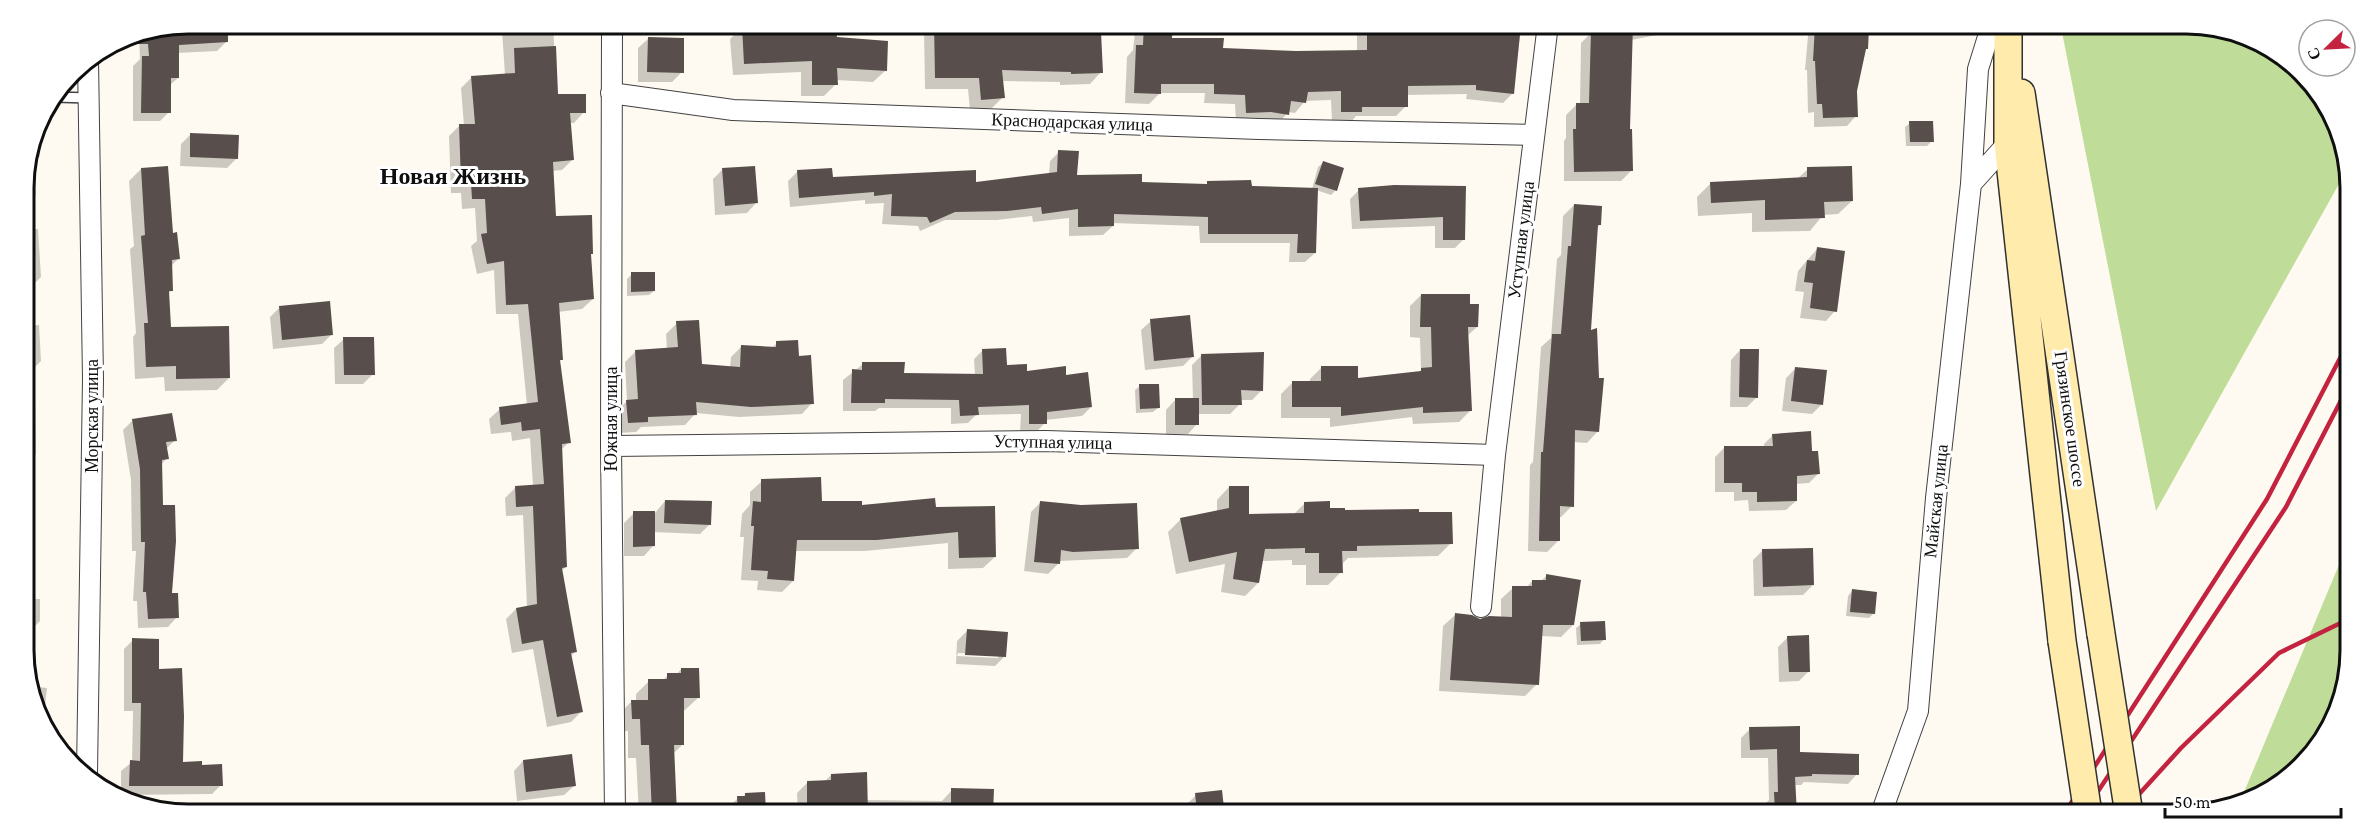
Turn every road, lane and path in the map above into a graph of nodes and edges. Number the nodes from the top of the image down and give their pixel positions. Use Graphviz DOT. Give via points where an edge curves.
graph roads {
  1 [pos="612,35"];
  2 [pos="1547,35"];
  3 [pos="1989,35"];
  4 [pos="2008,35"];
  5 [pos="2010,35"];
  6 [pos="88,72"];
  7 [pos="611,93"];
  8 [pos="64,97"];
  9 [pos="88,98"];
  10 [pos="1534,135"];
  11 [pos="2008,143"];
  12 [pos="1971,183"];
  13 [pos="611,447"];
  14 [pos="1494,455"];
  15 [pos="1481,607"];
  16 [pos="87,765"];
  17 [pos="1885,803"];
  18 [pos="2086,803"];
  19 [pos="2127,803"];
  20 [pos="615,804"];
  1 -- 7 [label="street, Южная улица"];
  2 -- 10 [label="street, Уступная улица"];
  3 -- 12 [label="street, Майская улица" via="1978,69"];
  4 -- 11 [label="main road, Грязинское шоссе"];
  5 -- 19 [label="main road, Грязинское шоссе, bridge"];
  6 -- 9 [label="street, Морская улица"];
  7 -- 10 [label="street, Краснодарская улица" via="733,110"];
  7 -- 13 [label="street, Южная улица"];
  8 -- 9 [label="lane"];
  9 -- 16 [label="street, Морская улица" via="93,379"];
  10 -- 14 [label="street, Уступная улица"];
  11 -- 12 [label="street"];
  11 -- 18 [label="main road, Грязинское шоссе, bridge" via="2062,641"];
  12 -- 17 [label="street, Майская улица" via="1936,498 1918,711"];
  13 -- 14 [label="street, Уступная улица" via="1047,441"];
  13 -- 20 [label="street, Южная улица"];
  14 -- 15 [label="street, Уступная улица"];
}
